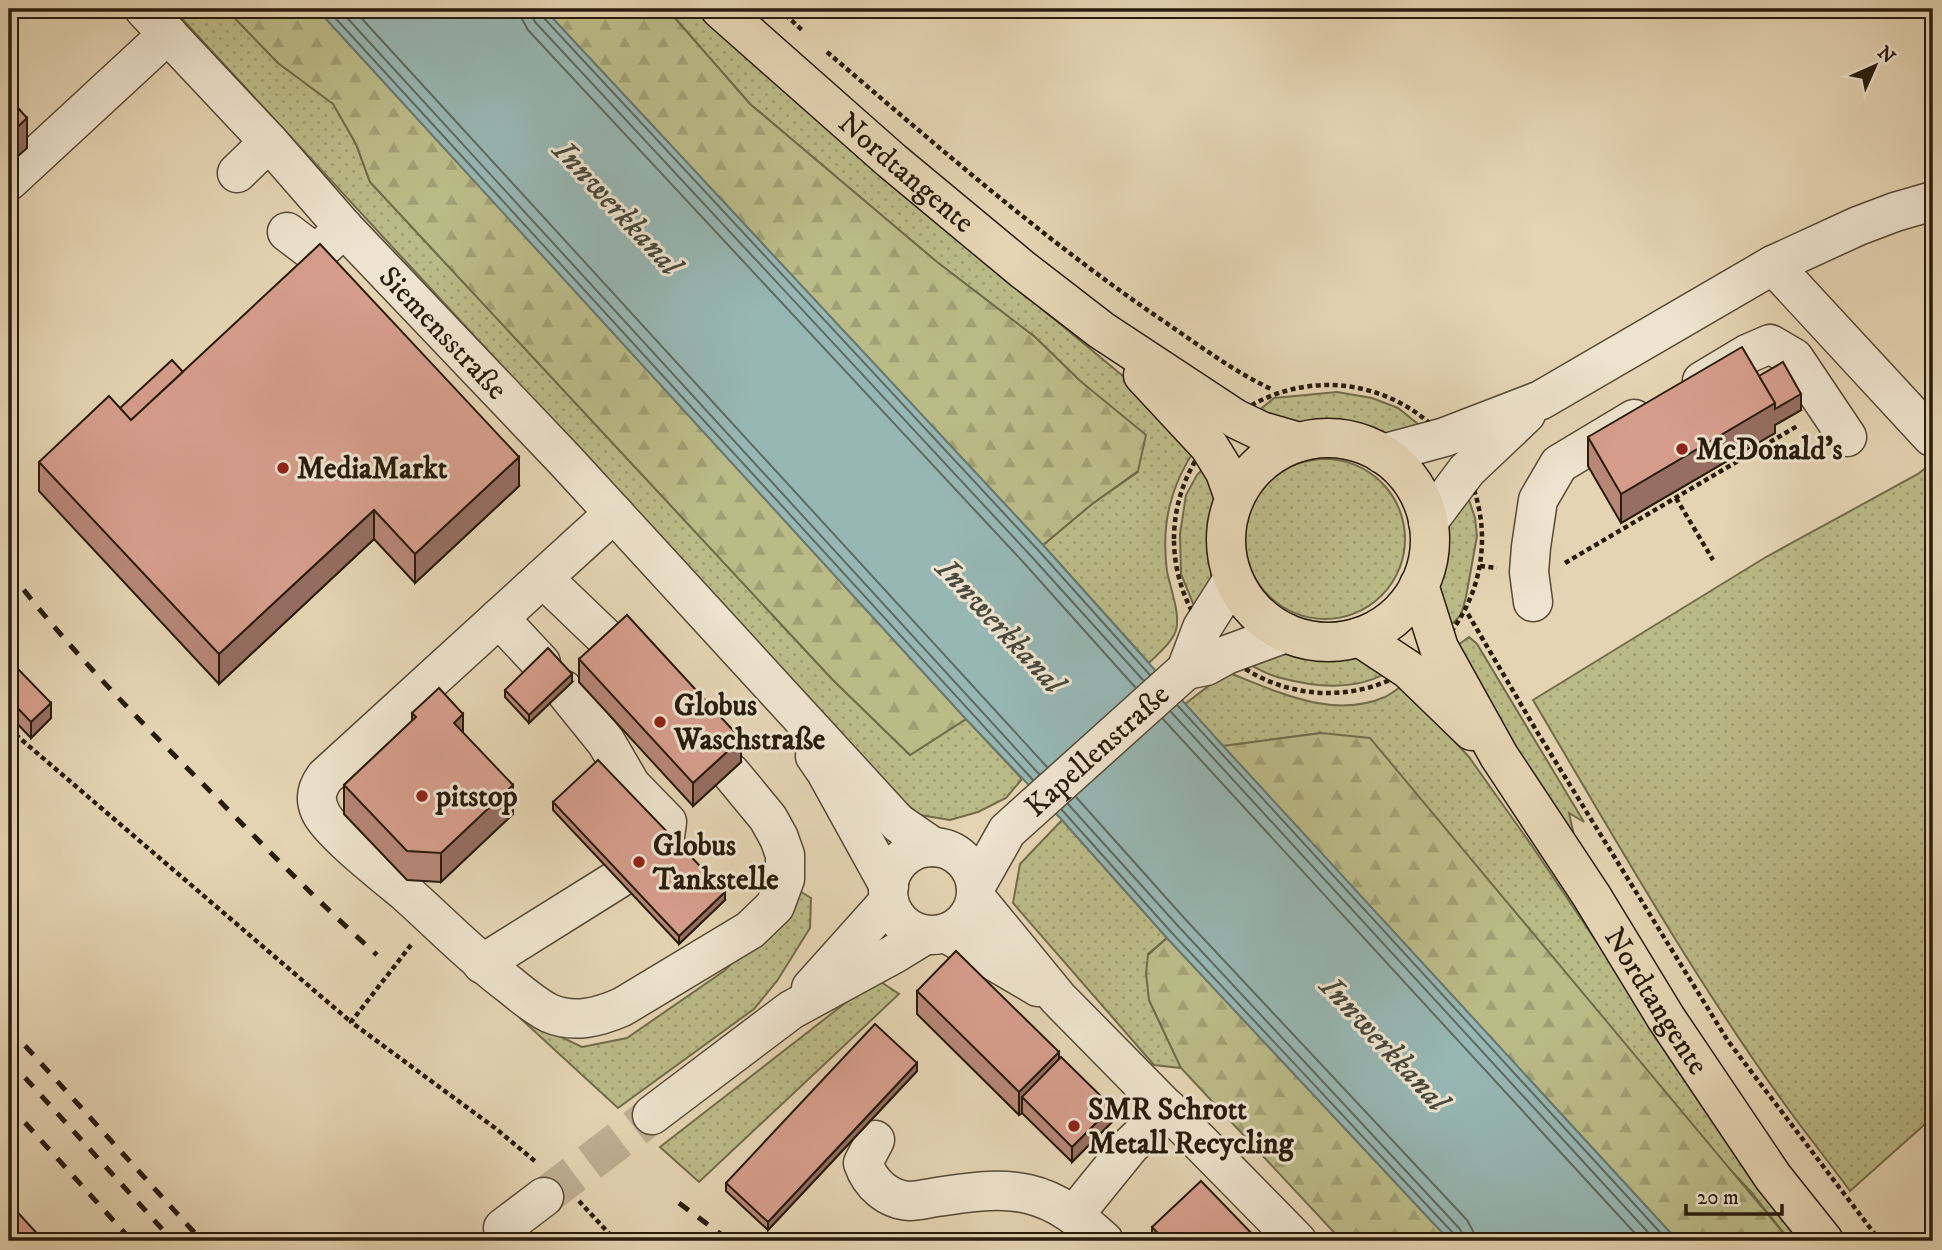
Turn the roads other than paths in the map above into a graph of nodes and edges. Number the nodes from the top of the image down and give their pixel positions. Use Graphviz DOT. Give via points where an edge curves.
graph roads {
  1 [pos="720,9"];
  2 [pos="156,21"];
  3 [pos="269,142"];
  4 [pos="237,173"];
  5 [pos="9,181"];
  6 [pos="1933,201"];
  7 [pos="344,228"];
  8 [pos="287,232"];
  9 [pos="1773,265"];
  10 [pos="1101,330"];
  11 [pos="1541,400"];
  12 [pos="1847,437"];
  13 [pos="1932,437"];
  14 [pos="1298,442"];
  15 [pos="1382,454"];
  16 [pos="1234,498"];
  17 [pos="614,513"];
  18 [pos="1428,522"];
  19 [pos="1233,579"];
  20 [pos="536,584"];
  21 [pos="1419,585"];
  22 [pos="1531,587"];
  23 [pos="499,618"];
  24 [pos="1286,633"];
  25 [pos="1359,637"];
  26 [pos="1214,642"];
  27 [pos="743,654"];
  28 [pos="608,655"];
  29 [pos="1499,756"];
  30 [pos="722,779"];
  31 [pos="1007,831"];
  32 [pos="665,837"];
  33 [pos="941,849"];
  34 [pos="618,879"];
  35 [pos="976,892"];
  36 [pos="889,893"];
  37 [pos="936,934"];
  38 [pos="482,964"];
  39 [pos="1058,998"];
  40 [pos="791,1010"];
  41 [pos="1168,1109"];
  42 [pos="652,1115"];
  43 [pos="875,1140"];
  44 [pos="555,1188"];
  45 [pos="1074,1215"];
  46 [pos="503,1227"];
  47 [pos="1104,1241"];
  48 [pos="1297,1241"];
  49 [pos="1824,1241"];
  1 -- 10 [label="main road, Nordtangente" via="892,161"];
  2 -- 3 [label="street, Siemensstraße"];
  2 -- 5 [label="street"];
  3 -- 4 [label="street"];
  3 -- 7 [label="street, Siemensstraße"];
  6 -- 9 [label="street" via="1858,226"];
  7 -- 8 [label="street" via="316,254"];
  7 -- 17 [label="street, Siemensstraße"];
  9 -- 11 [label="street"];
  9 -- 13 [label="street"];
  10 -- 14 [label="main road, Nordtangente" via="1236,419"];
  10 -- 16 [label="main road, Nordtangente" via="1209,446"];
  11 -- 15 [label="street" via="1445,437"];
  11 -- 18 [label="street" via="1467,470"];
  12 -- 22 [label="street" via="1794,358 1770,344 1747,354 1559,464 1538,500"];
  14 -- 15 [label="main road, Nordtangente" via="1342,439"];
  14 -- 16 [label="main road, Nordtangente" via="1260,463"];
  15 -- 18 [label="main road, Nordtangente" via="1417,490"];
  16 -- 19 [label="main road, Nordtangente" via="1225,538"];
  17 -- 20 [label="street"];
  17 -- 27 [label="street, Siemensstraße"];
  18 -- 21 [label="main road, Nordtangente" via="1428,561"];
  19 -- 24 [label="main road, Nordtangente" via="1254,611"];
  19 -- 26 [label="street"];
  20 -- 23 [label="street"];
  20 -- 28 [label="street"];
  21 -- 25 [label="main road, Nordtangente" via="1389,622"];
  21 -- 29 [label="main road, Nordtangente" via="1439,648"];
  23 -- 32 [label="street" via="606,742 631,785 667,822"];
  23 -- 38 [label="street" via="317,788 320,814"];
  24 -- 25 [label="main road, Nordtangente" via="1315,642"];
  24 -- 26 [label="street, Kapellenstraße"];
  25 -- 29 [label="main road, Nordtangente" via="1409,670"];
  26 -- 31 [label="street, Kapellenstraße" via="1206,666 1186,670"];
  27 -- 33 [label="street, Siemensstraße" via="898,823"];
  27 -- 36 [label="street, Siemensstraße" via="826,772"];
  29 -- 49 [label="main road, Nordtangente" via="1765,1166"];
  30 -- 38 [label="street" via="768,818 785,855 785,879 775,906 750,930 622,1007 584,1018 551,1013"];
  31 -- 33 [label="street, Kapellenstraße"];
  31 -- 35 [label="street, Kapellenstraße"];
  33 -- 35 [label="street" via="967,864"];
  33 -- 36 [label="street" via="908,854 892,874"];
  34 -- 38 [label="street"];
  35 -- 37 [label="street" via="966,920"];
  35 -- 39 [label="street"];
  36 -- 37 [label="street" via="902,923 912,931"];
  36 -- 40 [label="street"];
  37 -- 39 [label="street"];
  37 -- 40 [label="street"];
  39 -- 41 [label="street"];
  40 -- 42 [label="street"];
  41 -- 45 [label="street" via="1130,1146"];
  41 -- 48 [label="street"];
  43 -- 45 [label="street" via="863,1163 877,1187 889,1195 910,1201 990,1190 1026,1193"];
  44 -- 46 [label="street"];
  45 -- 47 [label="street"];
}
